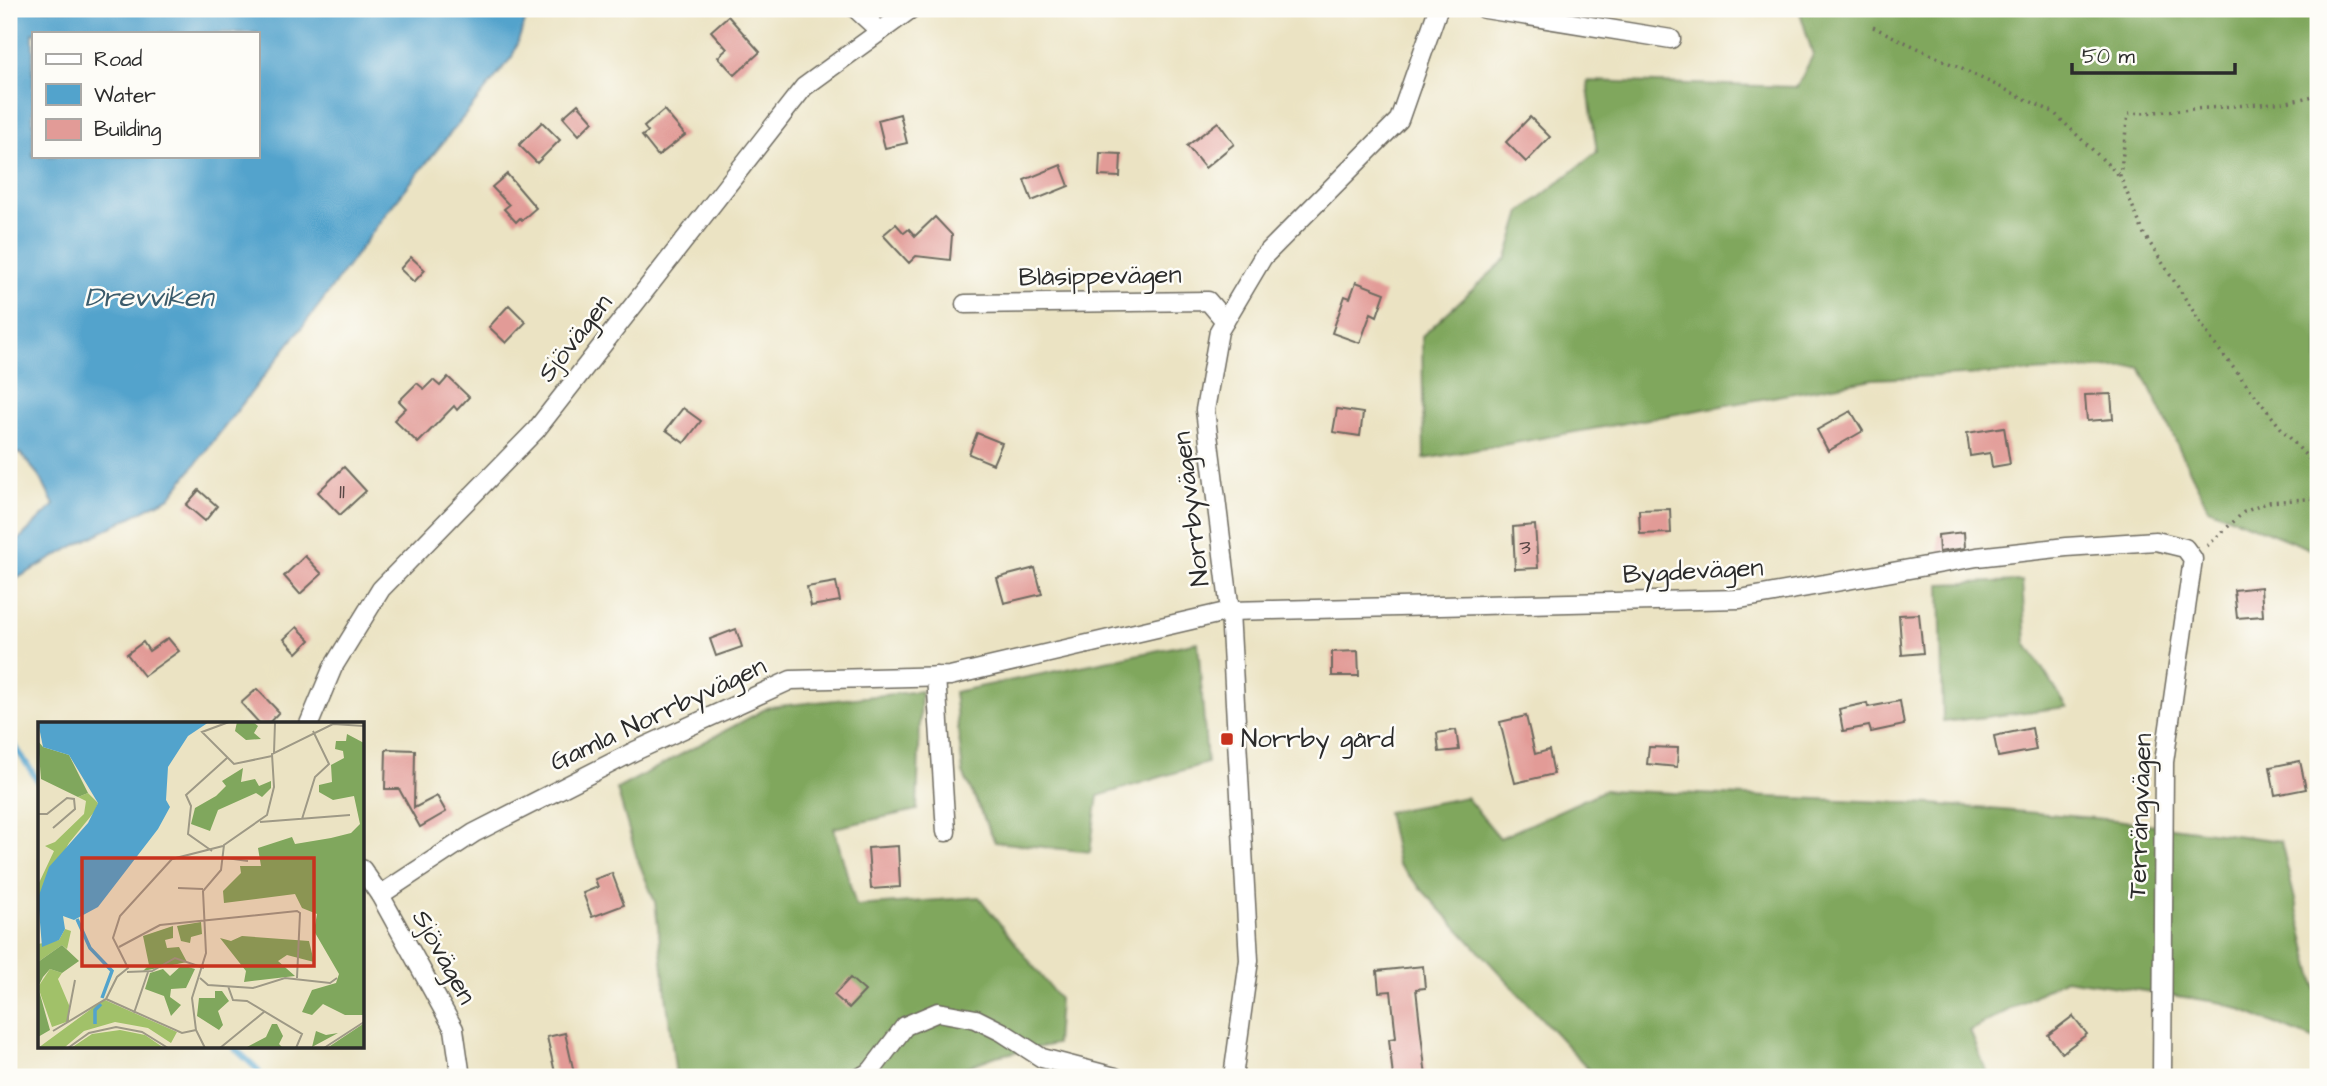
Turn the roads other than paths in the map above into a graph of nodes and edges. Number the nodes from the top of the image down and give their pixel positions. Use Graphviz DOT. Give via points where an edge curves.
graph roads {
  1 [pos="856,9"];
  2 [pos="911,9"];
  3 [pos="1438,9"];
  4 [pos="1485,9"];
  5 [pos="880,31"];
  6 [pos="1671,39"];
  7 [pos="965,304"];
  8 [pos="1225,321"];
  9 [pos="2156,541"];
  10 [pos="1230,611"];
  11 [pos="936,676"];
  12 [pos="310,722"];
  13 [pos="946,832"];
  14 [pos="364,872"];
  15 [pos="380,895"];
  16 [pos="461,1077"];
  17 [pos="861,1077"];
  18 [pos="1115,1077"];
  19 [pos="1233,1077"];
  20 [pos="2161,1077"];
  1 -- 5 [label="street"];
  2 -- 5 [label="street, Sjövägen"];
  3 -- 8 [label="street, Norrbyvägen" via="1399,120 1263,257"];
  4 -- 6 [label="street"];
  5 -- 12 [label="street, Sjövägen" via="804,87 536,430 381,589 333,667"];
  7 -- 8 [label="street, Blåsippevägen" via="1208,301"];
  8 -- 10 [label="street, Norrbyvägen" via="1219,331 1205,410"];
  9 -- 10 [label="street, Bygdevägen" via="1977,557 1740,599"];
  9 -- 20 [label="street, Terrängvägen" via="2185,548 2193,559 2164,762"];
  10 -- 11 [label="street, Gamla Norrbyvägen"];
  10 -- 19 [label="street, Norrbyvägen" via="1249,960"];
  11 -- 13 [label="street"];
  11 -- 15 [label="street, Gamla Norrbyvägen" via="791,680 635,751 474,833"];
  14 -- 15 [label="street, Sjövägen"];
  15 -- 16 [label="street, Sjövägen" via="454,1029"];
  17 -- 18 [label="street" via="871,1071 905,1026 938,1012 976,1019 1042,1058"];
}
